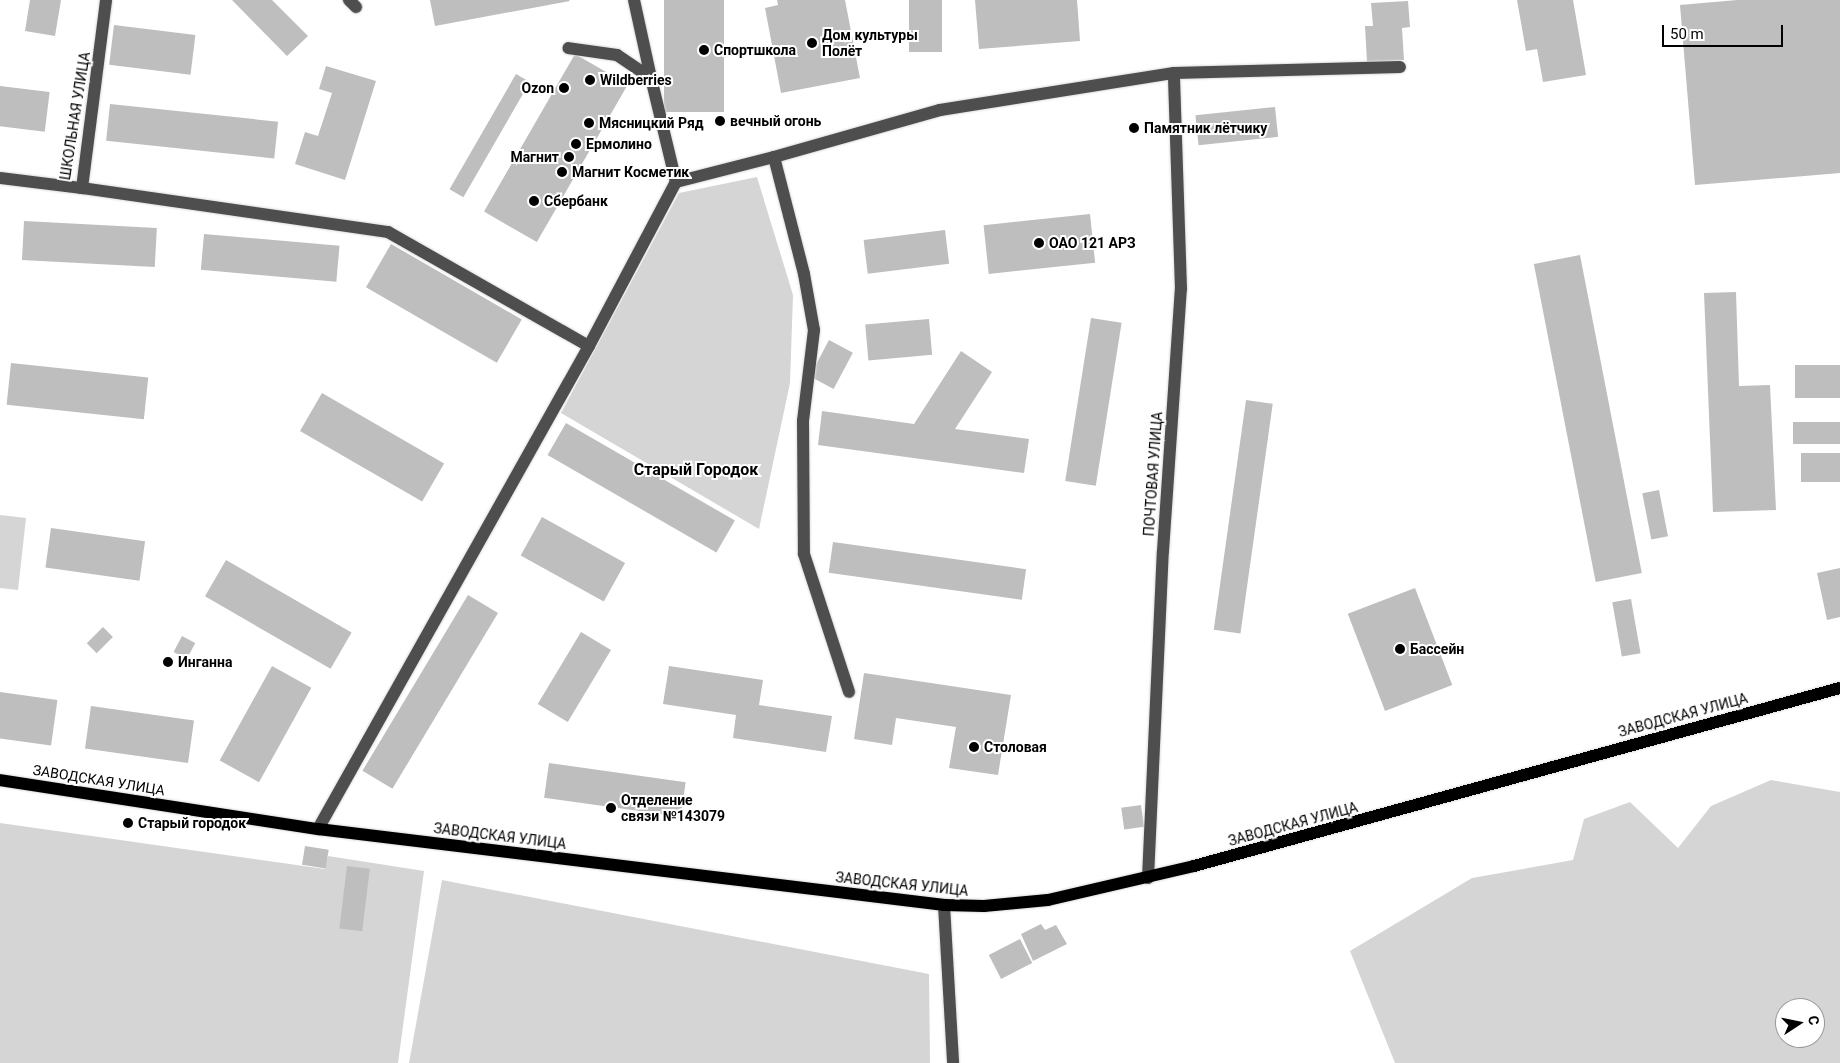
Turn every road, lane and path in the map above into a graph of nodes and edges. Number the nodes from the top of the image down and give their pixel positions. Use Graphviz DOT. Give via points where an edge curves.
graph roads {
  1 [pos="106,0"];
  2 [pos="634,0"];
  3 [pos="568,48"];
  4 [pos="1400,67"];
  5 [pos="1174,73"];
  6 [pos="651,78"];
  7 [pos="774,157"];
  8 [pos="0,178"];
  9 [pos="676,182"];
  10 [pos="82,188"];
  11 [pos="588,346"];
  12 [pos="1840,688"];
  13 [pos="849,692"];
  14 [pos="0,780"];
  15 [pos="318,829"];
  16 [pos="1148,878"];
  17 [pos="944,906"];
  18 [pos="953,1063"];
  1 -- 10 [label="street, ШКОЛЬНАЯ УЛИЦА"];
  2 -- 6 [label="street"];
  3 -- 6 [label="street" via="618,55"];
  4 -- 5 [label="street"];
  5 -- 7 [label="street" via="940,110"];
  5 -- 16 [label="street, ПОЧТОВАЯ УЛИЦА" via="1181,288 1163,551"];
  6 -- 9 [label="street"];
  7 -- 9 [label="street"];
  7 -- 13 [label="street" via="804,274 814,330 803,421 804,554"];
  8 -- 10 [label="street, ШКОЛЬНАЯ УЛИЦА"];
  9 -- 11 [label="street"];
  10 -- 11 [label="street" via="388,232"];
  11 -- 15 [label="street"];
  12 -- 16 [label="main road, ЗАВОДСКАЯ УЛИЦА"];
  14 -- 15 [label="main road, ЗАВОДСКАЯ УЛИЦА"];
  15 -- 17 [label="main road, ЗАВОДСКАЯ УЛИЦА"];
  16 -- 17 [label="main road, ЗАВОДСКАЯ УЛИЦА" via="1048,900"];
  17 -- 18 [label="street"];
}
